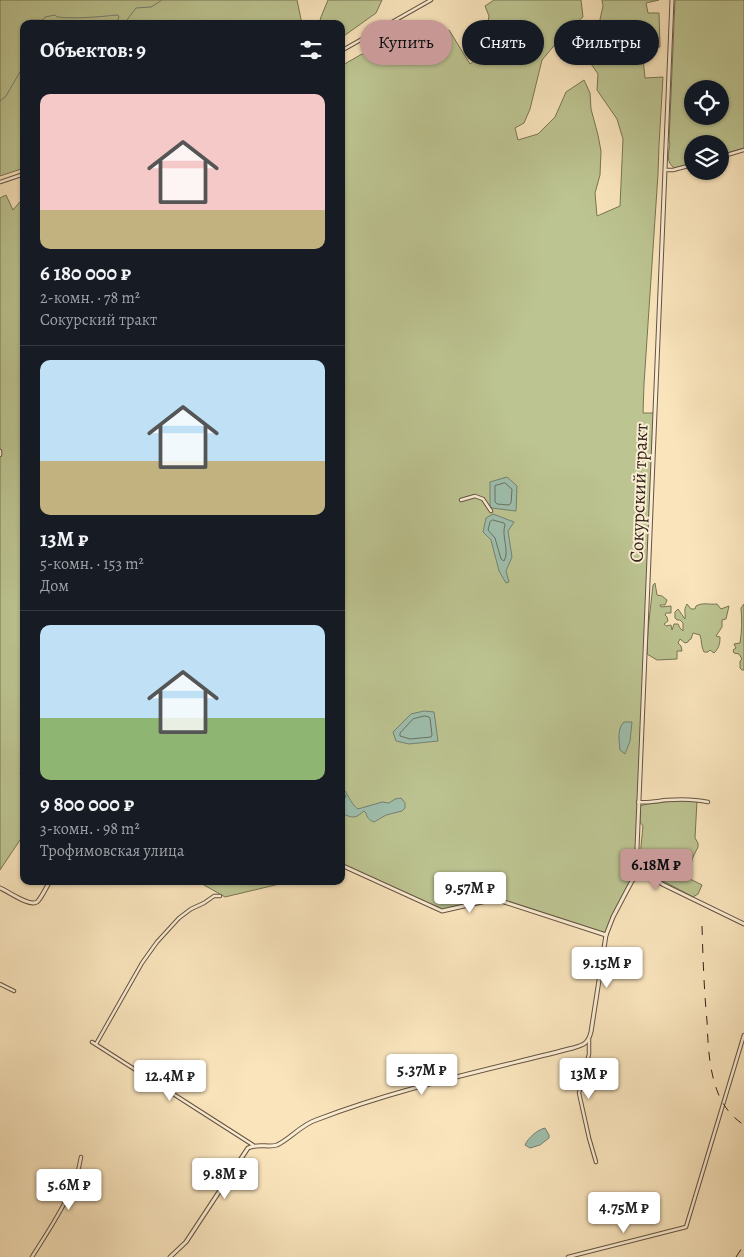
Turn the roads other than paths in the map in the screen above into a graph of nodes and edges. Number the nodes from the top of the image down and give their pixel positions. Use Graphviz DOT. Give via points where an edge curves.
graph roads {
  1 [pos="431,0"];
  2 [pos="672,0"];
  3 [pos="345,49"];
  4 [pos="744,150"];
  5 [pos="729,154"];
  6 [pos="684,167"];
  7 [pos="666,170"];
  8 [pos="20,175"];
  9 [pos="0,182"];
  10 [pos="461,500"];
  11 [pos="491,511"];
  12 [pos="638,802"];
  13 [pos="708,802"];
  14 [pos="345,867"];
  15 [pos="643,870"];
  16 [pos="48,885"];
  17 [pos="0,888"];
  18 [pos="220,896"];
  19 [pos="744,924"];
  20 [pos="606,935"];
  21 [pos="0,984"];
  22 [pos="14,991"];
  23 [pos="744,1035"];
  24 [pos="590,1039"];
  25 [pos="92,1042"];
  26 [pos="96,1044"];
  27 [pos="253,1145"];
  28 [pos="81,1157"];
  29 [pos="596,1162"];
  30 [pos="32,1257"];
  31 [pos="170,1257"];
  32 [pos="568,1257"];
  1 -- 3 [label="street"];
  2 -- 7 [label="street, Сокурский тракт"];
  4 -- 5 [label="street"];
  6 -- 7 [label="street"];
  7 -- 12 [label="street, Сокурский тракт"];
  8 -- 9 [label="street"];
  10 -- 11 [label="street" via="475,496 483,499"];
  12 -- 13 [label="street"];
  12 -- 15 [label="street, Сокурский тракт" via="637,848"];
  14 -- 20 [label="street" via="442,911 495,900"];
  15 -- 19 [label="street" via="664,885"];
  15 -- 20 [label="street" via="632,881"];
  16 -- 17 [label="street" via="39,899 32,903"];
  18 -- 26 [label="street" via="191,909 162,936 142,963"];
  20 -- 24 [label="street"];
  21 -- 22 [label="street"];
  23 -- 32 [label="street" via="686,1227"];
  24 -- 27 [label="street" via="573,1048 372,1100 308,1123 278,1144"];
  24 -- 29 [label="street" via="579,1093"];
  25 -- 26 [label="street"];
  26 -- 27 [label="street"];
  27 -- 31 [label="street" via="186,1242"];
  28 -- 30 [label="street" via="70,1191"];
}
